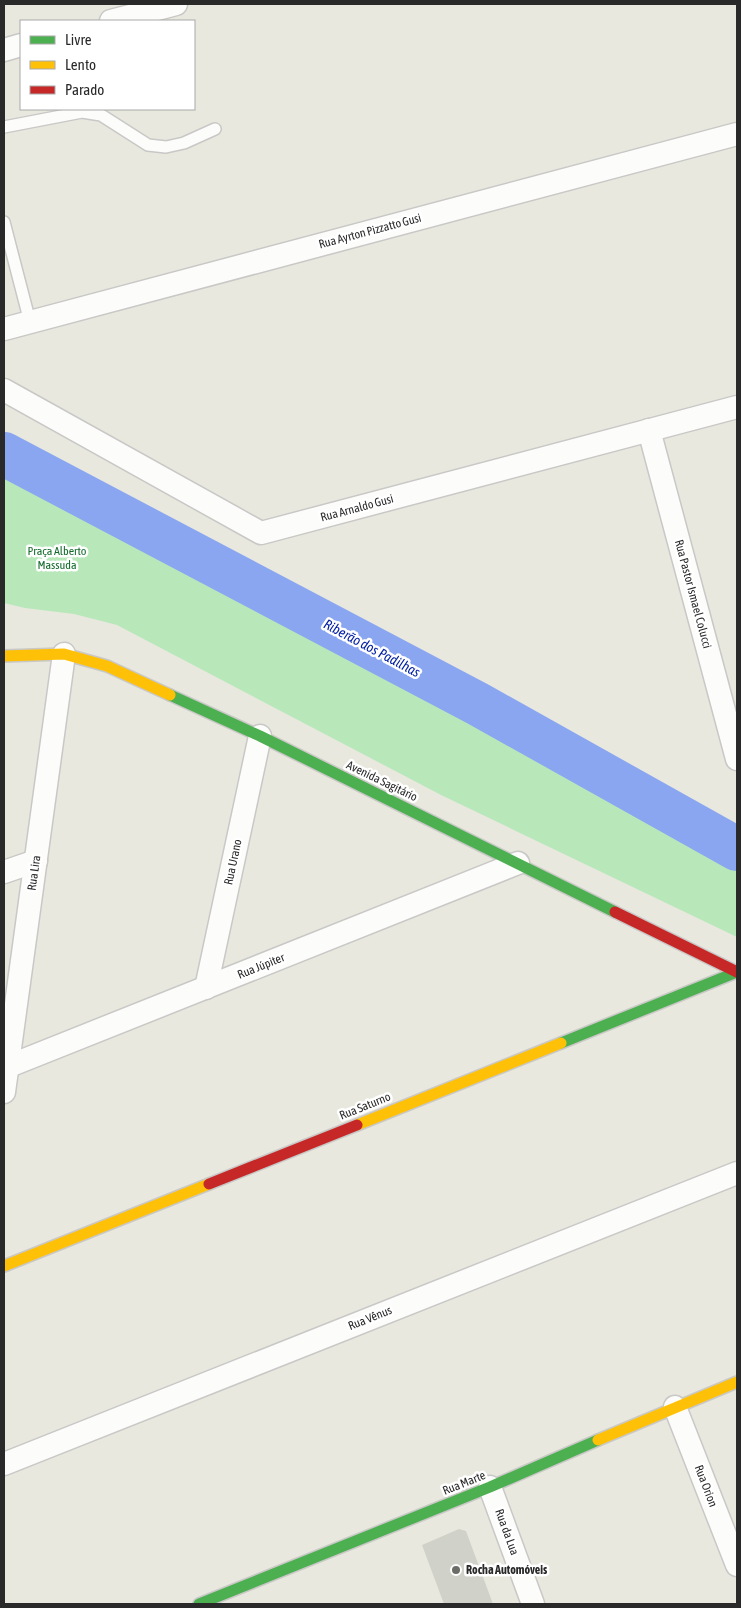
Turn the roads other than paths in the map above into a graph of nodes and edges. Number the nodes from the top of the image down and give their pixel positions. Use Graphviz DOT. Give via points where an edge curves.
graph roads {
  1 [pos="176,4"];
  2 [pos="115,20"];
  3 [pos="20,45"];
  4 [pos="4,50"];
  5 [pos="4,127"];
  6 [pos="215,129"];
  7 [pos="737,134"];
  8 [pos="4,222"];
  9 [pos="30,322"];
  10 [pos="4,329"];
  11 [pos="4,390"];
  12 [pos="737,407"];
  13 [pos="649,430"];
  14 [pos="64,654"];
  15 [pos="4,657"];
  16 [pos="260,736"];
  17 [pos="737,759"];
  18 [pos="36,861"];
  19 [pos="518,863"];
  20 [pos="4,872"];
  21 [pos="737,972"];
  22 [pos="206,988"];
  23 [pos="6,1068"];
  24 [pos="4,1092"];
  25 [pos="737,1173"];
  26 [pos="4,1266"];
  27 [pos="737,1382"];
  28 [pos="675,1407"];
  29 [pos="4,1464"];
  30 [pos="490,1487"];
  31 [pos="737,1565"];
  32 [pos="199,1604"];
  33 [pos="533,1604"];
  1 -- 2 [label="street"];
  3 -- 4 [label="street"];
  5 -- 6 [label="lane" via="82,112 100,115 148,145 166,147"];
  7 -- 9 [label="street, Rua Ayrton Pizzatto Gusi"];
  8 -- 9 [label="lane"];
  9 -- 10 [label="street, Rua Ayrton Pizzatto Gusi"];
  11 -- 13 [label="street, Rua Arnaldo Gusi" via="261,533"];
  12 -- 13 [label="street, Rua Arnaldo Gusi"];
  13 -- 17 [label="street, Rua Pastor Ismael Colucci"];
  14 -- 15 [label="street, Avenida Sagitário"];
  14 -- 16 [label="street, Avenida Sagitário" via="108,666"];
  14 -- 18 [label="street, Rua Lira"];
  16 -- 19 [label="street, Avenida Sagitário"];
  16 -- 22 [label="street, Rua Urano"];
  18 -- 20 [label="street"];
  18 -- 23 [label="street, Rua Lira"];
  19 -- 21 [label="street, Avenida Sagitário"];
  19 -- 22 [label="street, Rua Júpiter"];
  21 -- 26 [label="street, Rua Saturno"];
  22 -- 23 [label="street, Rua Júpiter"];
  23 -- 24 [label="street, Rua Lira"];
  25 -- 29 [label="street, Rua Vênus"];
  27 -- 28 [label="street, Rua Marte"];
  28 -- 30 [label="street, Rua Marte"];
  28 -- 31 [label="street, Rua Orion"];
  30 -- 32 [label="street, Rua Marte"];
  30 -- 33 [label="street, Rua da Lua"];
}
